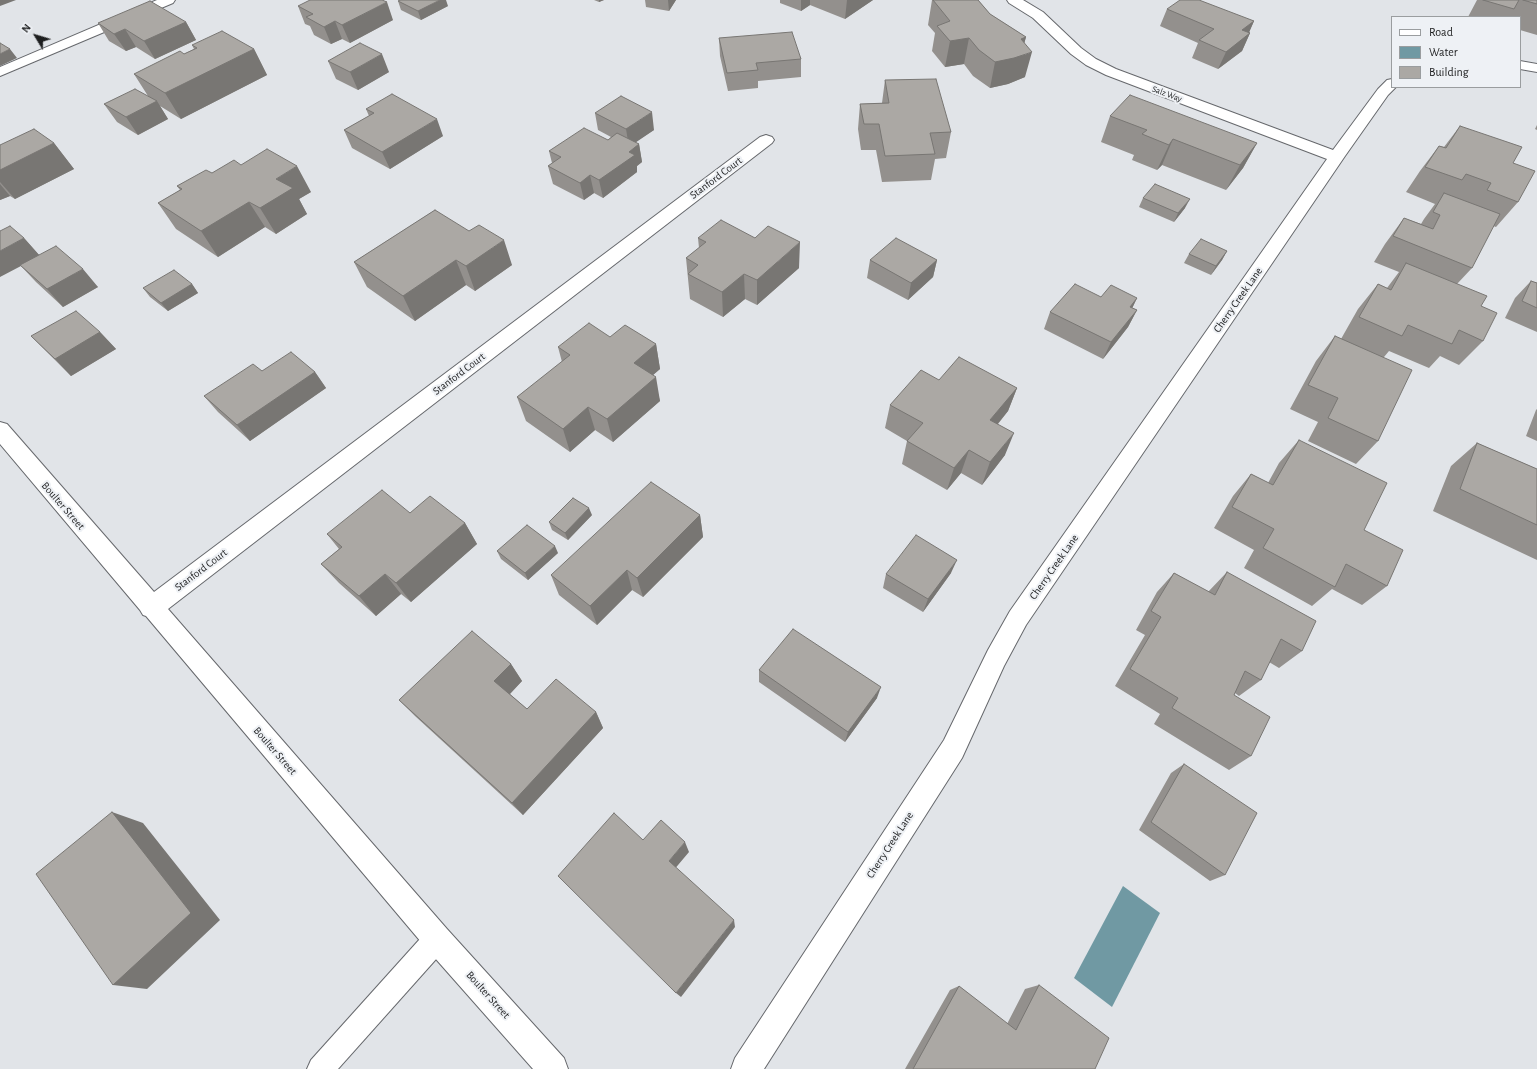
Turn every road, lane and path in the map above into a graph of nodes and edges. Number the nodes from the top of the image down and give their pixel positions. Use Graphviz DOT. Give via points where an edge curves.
graph roads {
  1 [pos="168,0"];
  2 [pos="1014,0"];
  3 [pos="1521,65"];
  4 [pos="1537,68"];
  5 [pos="0,72"];
  6 [pos="1391,84"];
  7 [pos="766,140"];
  8 [pos="1337,157"];
  9 [pos="0,430"];
  10 [pos="152,608"];
  11 [pos="437,939"];
  12 [pos="320,1069"];
  13 [pos="553,1069"];
  14 [pos="746,1069"];
  1 -- 5 [label="street"];
  2 -- 8 [label="street, Salz Way" via="1038,15 1076,51 1111,72"];
  3 -- 4 [label="street"];
  6 -- 8 [label="street, Cherry Creek Lane"];
  7 -- 10 [label="street, Stanford Court"];
  8 -- 14 [label="street, Cherry Creek Lane" via="1018,618 953,749"];
  9 -- 10 [label="street, Boulter Street"];
  10 -- 11 [label="street, Boulter Street"];
  11 -- 12 [label="lane"];
  11 -- 13 [label="street, Boulter Street"];
}
